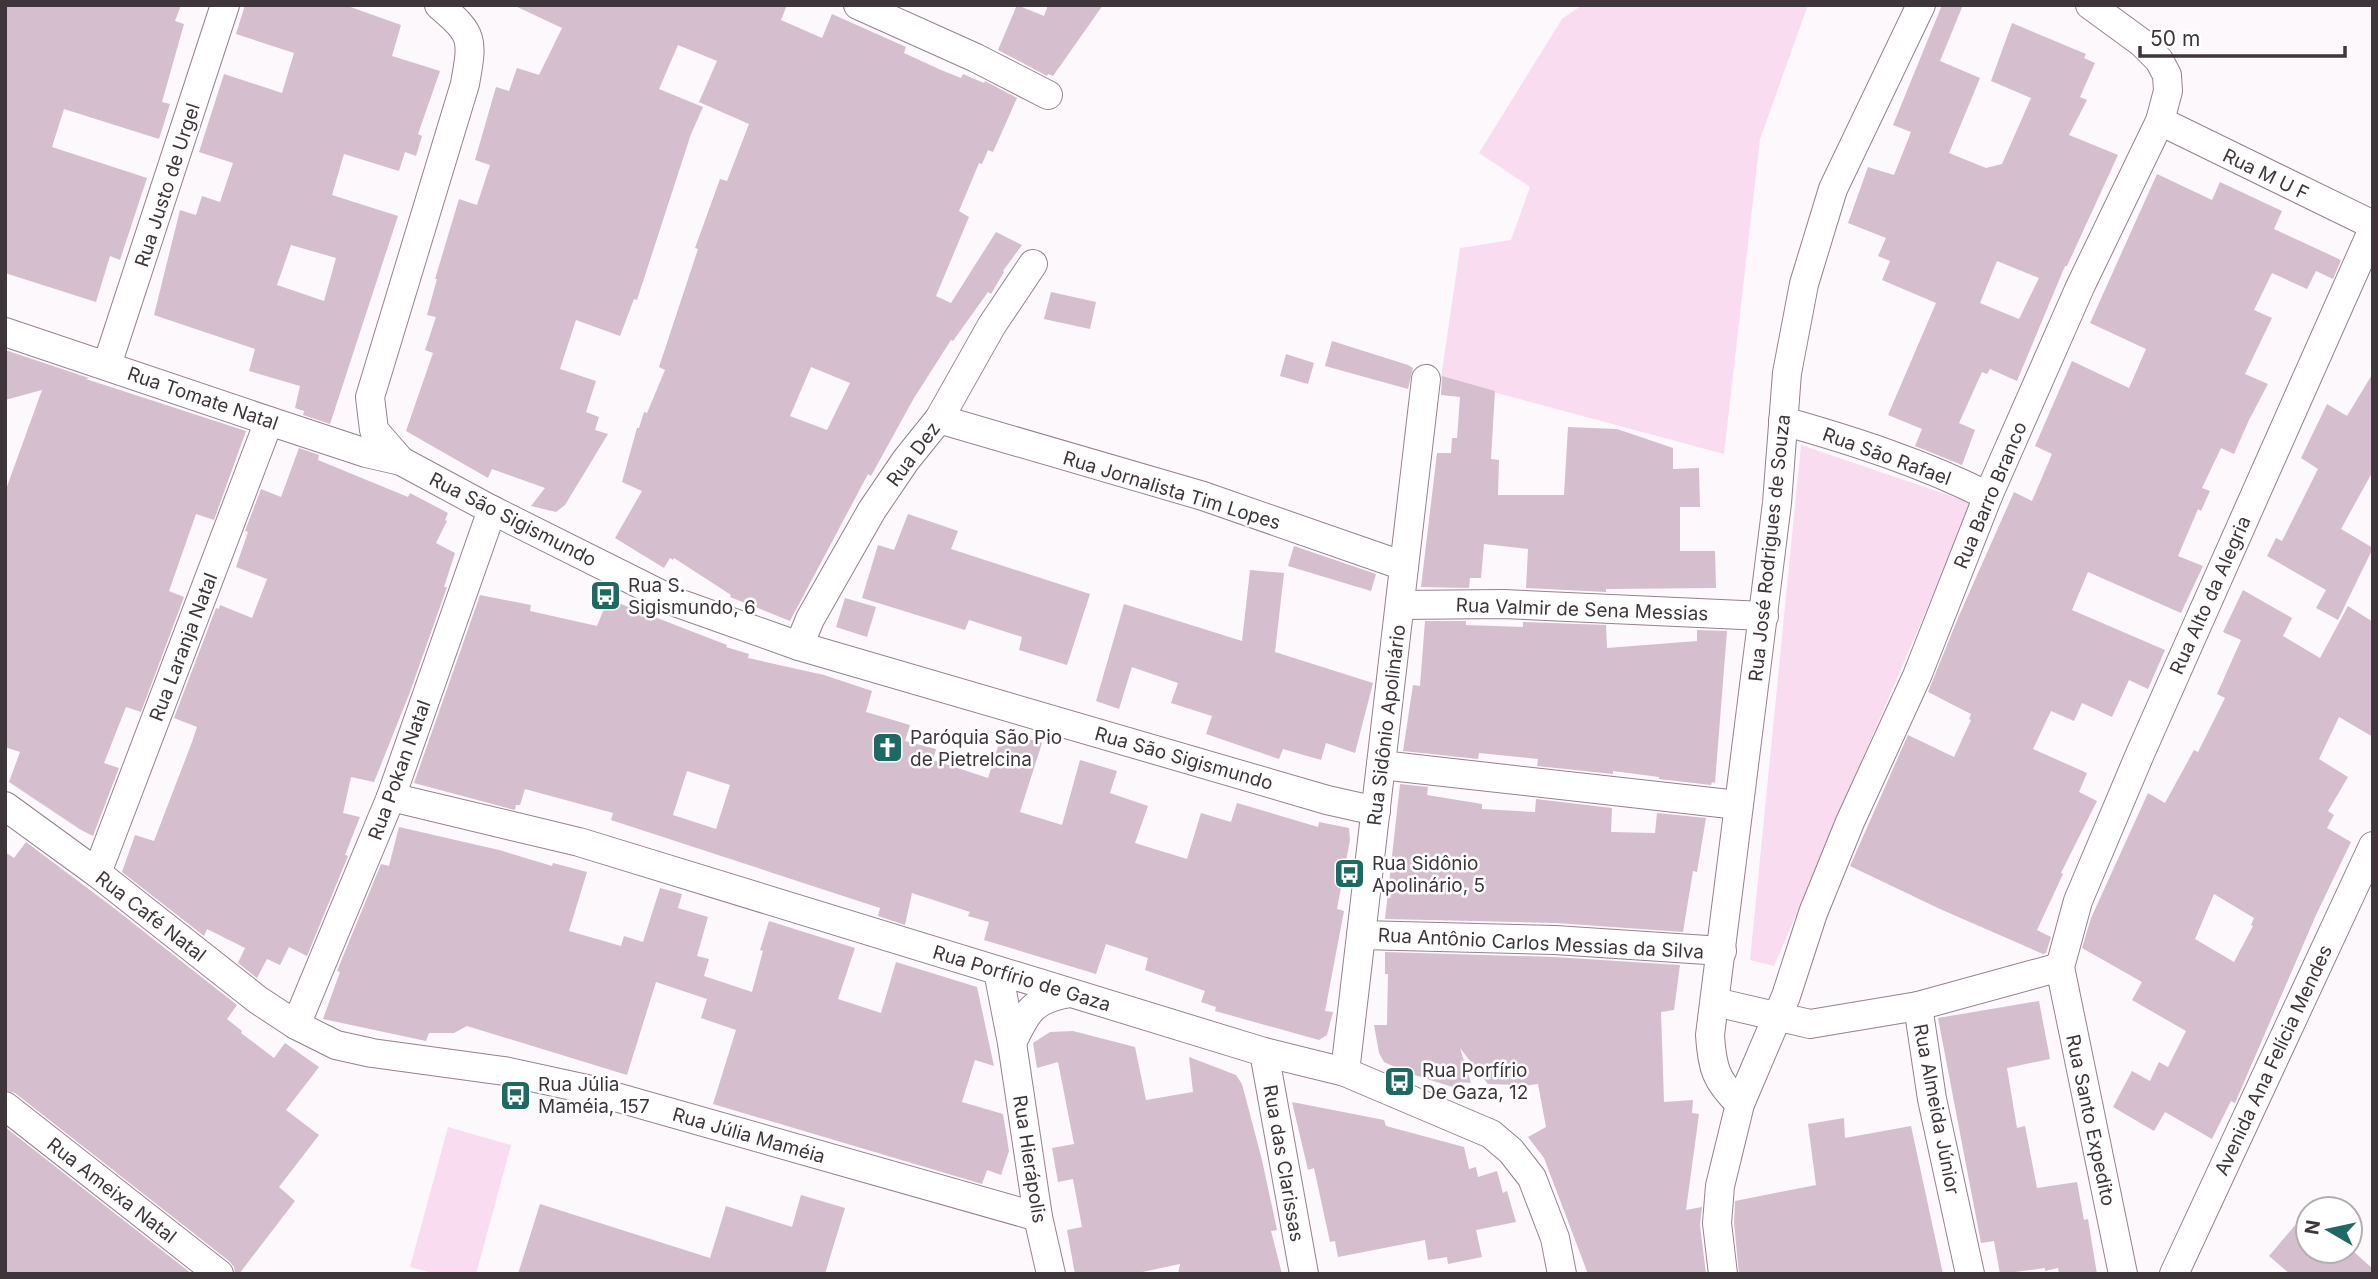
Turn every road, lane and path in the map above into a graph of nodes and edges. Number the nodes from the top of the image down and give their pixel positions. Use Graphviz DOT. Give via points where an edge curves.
graph roads {
  1 [pos="225,5"];
  2 [pos="439,5"];
  3 [pos="858,5"];
  4 [pos="1921,5"];
  5 [pos="2090,5"];
  6 [pos="1048,95"];
  7 [pos="2160,121"];
  8 [pos="2373,227"];
  9 [pos="1033,264"];
  10 [pos="5,332"];
  11 [pos="107,365"];
  12 [pos="1426,379"];
  13 [pos="939,419"];
  14 [pos="269,421"];
  15 [pos="1783,421"];
  16 [pos="401,461"];
  17 [pos="1988,496"];
  18 [pos="492,510"];
  19 [pos="1404,566"];
  20 [pos="1400,605"];
  21 [pos="1764,616"];
  22 [pos="799,646"];
  23 [pos="1381,765"];
  24 [pos="391,797"];
  25 [pos="1738,805"];
  26 [pos="5,806"];
  27 [pos="1376,811"];
  28 [pos="2373,846"];
  29 [pos="97,873"];
  30 [pos="1361,935"];
  31 [pos="1721,951"];
  32 [pos="2060,967"];
  33 [pos="998,971"];
  34 [pos="1070,993"];
  35 [pos="1715,1002"];
  36 [pos="1918,1006"];
  37 [pos="1777,1017"];
  38 [pos="296,1025"];
  39 [pos="1012,1043"];
  40 [pos="1264,1052"];
  41 [pos="1345,1072"];
  42 [pos="1740,1104"];
  43 [pos="5,1106"];
  44 [pos="1038,1217"];
  45 [pos="219,1274"];
  46 [pos="1051,1274"];
  47 [pos="1304,1274"];
  48 [pos="1562,1274"];
  49 [pos="1723,1274"];
  50 [pos="1970,1274"];
  51 [pos="2123,1274"];
  52 [pos="2174,1274"];
  1 -- 11 [label="street, Rua Justo de Urgel"];
  2 -- 16 [label="street, Rua São Sigismundo" via="462,25 472,48 466,84 370,397 374,430"];
  3 -- 6 [label="street"];
  4 -- 15 [label="street, Rua José Rodrigues de Souza" via="1833,189 1804,284"];
  5 -- 7 [label="street, Rua Barro Branco" via="2159,60 2167,75 2168,91"];
  7 -- 8 [label="street, Rua M U F"];
  7 -- 17 [label="street, Rua Barro Branco" via="2080,287"];
  8 -- 32 [label="street, Rua Alto da Alegria" via="2140,754 2078,901"];
  9 -- 13 [label="street, Rua Dez"];
  10 -- 11 [label="street, Rua Tomate Natal"];
  11 -- 14 [label="street, Rua Tomate Natal"];
  12 -- 19 [label="street, Rua Sidônio Apolinário"];
  13 -- 19 [label="street, Rua Jornalista Tim Lopes" via="1203,496"];
  13 -- 22 [label="street, Rua Dez" via="872,510"];
  14 -- 16 [label="street, Rua Tomate Natal"];
  14 -- 29 [label="street, Rua Laranja Natal"];
  15 -- 17 [label="street, Rua São Rafael" via="1881,450"];
  15 -- 21 [label="street, Rua José Rodrigues de Souza"];
  16 -- 18 [label="street, Rua São Sigismundo"];
  17 -- 37 [label="street, Rua Barro Branco" via="1917,676 1813,913"];
  18 -- 22 [label="street, Rua São Sigismundo" via="678,603"];
  18 -- 24 [label="street, Rua Pokan Natal"];
  19 -- 20 [label="street, Rua Sidônio Apolinário"];
  20 -- 21 [label="street, Rua Valmir de Sena Messias" via="1503,604"];
  20 -- 23 [label="street, Rua Sidônio Apolinário"];
  21 -- 25 [label="street, Rua José Rodrigues de Souza"];
  22 -- 27 [label="street, Rua São Sigismundo"];
  23 -- 25 [label="street"];
  23 -- 27 [label="street, Rua Sidônio Apolinário"];
  24 -- 33 [label="street, Rua Porfírio de Gaza" via="579,842"];
  24 -- 38 [label="street, Rua Pokan Natal"];
  25 -- 31 [label="street, Rua José Rodrigues de Souza"];
  26 -- 29 [label="street, Rua Café Natal"];
  27 -- 30 [label="street, Rua Sidônio Apolinário"];
  28 -- 52 [label="street, Avenida Ana Felícia Mendes"];
  29 -- 38 [label="street, Rua Café Natal"];
  30 -- 31 [label="street, Rua Antônio Carlos Messias da Silva" via="1555,940"];
  30 -- 41 [label="street, Rua Sidônio Apolinário"];
  31 -- 35 [label="street, Rua José Rodrigues de Souza"];
  32 -- 36 [label="street, Rua Almeida Júnior"];
  32 -- 51 [label="street, Rua Santo Expedito"];
  33 -- 34 [label="street, Rua Porfírio de Gaza"];
  33 -- 39 [label="street, Rua Hierápolis"];
  34 -- 39 [label="street" via="1032,1007"];
  34 -- 40 [label="street, Rua Porfírio de Gaza"];
  35 -- 37 [label="street"];
  35 -- 42 [label="street, Rua José Rodrigues de Souza" via="1711,1057 1717,1077"];
  36 -- 37 [label="street" via="1810,1024"];
  36 -- 50 [label="street, Rua Almeida Júnior" via="1932,1099"];
  37 -- 42 [label="street, Rua Barro Branco"];
  38 -- 44 [label="street, Rua Júlia Maméia" via="336,1045 372,1053 504,1071 591,1090"];
  39 -- 44 [label="street, Rua Hierápolis"];
  40 -- 41 [label="street, Rua Porfírio de Gaza"];
  40 -- 47 [label="street, Rua das Clarissas"];
  41 -- 48 [label="street, Rua Porfírio de Gaza" via="1491,1134 1511,1151 1532,1178 1555,1238"];
  42 -- 49 [label="street, Rua Barro Branco" via="1720,1186 1717,1223"];
  43 -- 45 [label="street, Rua Ameixa Natal"];
  44 -- 46 [label="street, Rua Hierápolis"];
}
